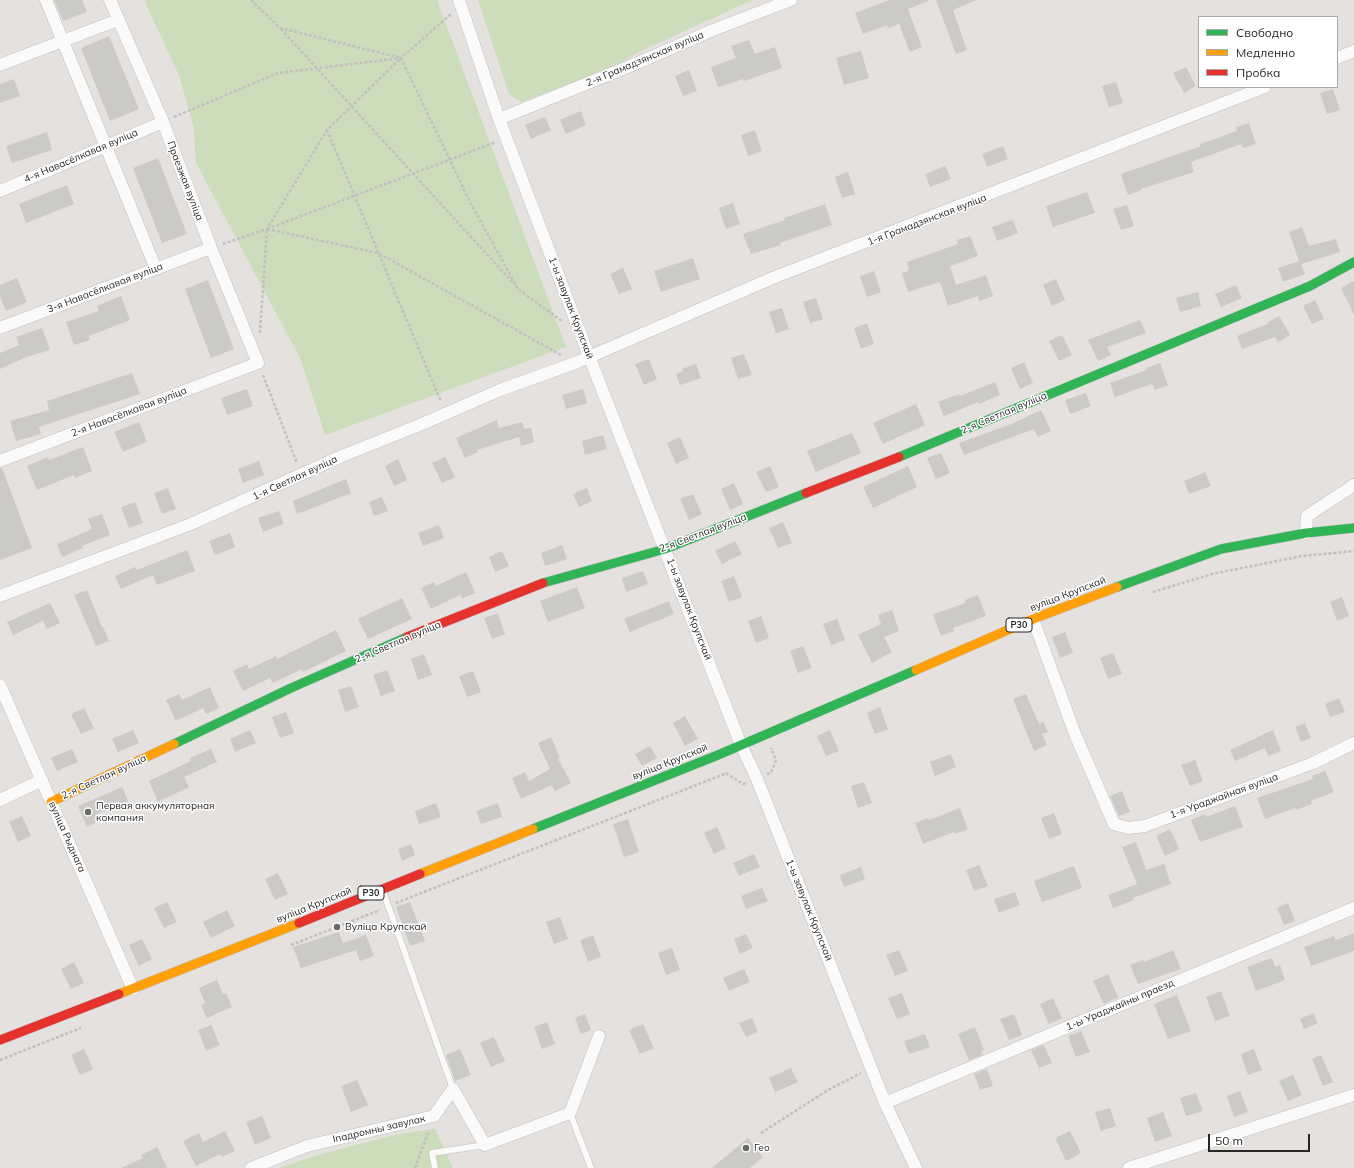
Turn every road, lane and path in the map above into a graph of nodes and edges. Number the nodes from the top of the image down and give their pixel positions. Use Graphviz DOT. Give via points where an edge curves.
graph roads {
  1 [pos="46,0"];
  2 [pos="110,0"];
  3 [pos="251,0"];
  4 [pos="791,0"];
  5 [pos="460,2"];
  6 [pos="118,20"];
  7 [pos="280,28"];
  8 [pos="62,41"];
  9 [pos="1354,51"];
  10 [pos="401,58"];
  11 [pos="1338,58"];
  12 [pos="0,65"];
  13 [pos="317,68"];
  14 [pos="1263,88"];
  15 [pos="351,106"];
  16 [pos="499,119"];
  17 [pos="163,122"];
  18 [pos="327,130"];
  19 [pos="507,138"];
  20 [pos="106,146"];
  21 [pos="450,160"];
  22 [pos="413,174"];
  23 [pos="0,191"];
  24 [pos="354,196"];
  25 [pos="267,229"];
  26 [pos="211,248"];
  27 [pos="378,253"];
  28 [pos="1354,262"];
  29 [pos="156,269"];
  30 [pos="518,289"];
  31 [pos="562,321"];
  32 [pos="0,328"];
  33 [pos="260,339"];
  34 [pos="589,356"];
  35 [pos="258,363"];
  36 [pos="575,363"];
  37 [pos="446,414"];
  38 [pos="0,461"];
  39 [pos="302,475"];
  40 [pos="1354,485"];
  41 [pos="1354,528"];
  42 [pos="1306,533"];
  43 [pos="666,548"];
  44 [pos="1354,551"];
  45 [pos="1151,592"];
  46 [pos="0,596"];
  47 [pos="1033,619"];
  48 [pos="0,686"];
  49 [pos="1354,743"];
  50 [pos="778,744"];
  51 [pos="741,745"];
  52 [pos="771,747"];
  53 [pos="726,774"];
  54 [pos="42,780"];
  55 [pos="0,800"];
  56 [pos="51,802"];
  57 [pos="383,889"];
  58 [pos="389,906"];
  59 [pos="1354,908"];
  60 [pos="133,989"];
  61 [pos="599,1036"];
  62 [pos="0,1040"];
  63 [pos="873,1067"];
  64 [pos="453,1089"];
  65 [pos="1354,1095"];
  66 [pos="886,1103"];
  67 [pos="570,1113"];
  68 [pos="434,1116"];
  69 [pos="761,1133"];
  70 [pos="485,1145"];
  71 [pos="251,1168"];
  72 [pos="415,1168"];
  73 [pos="435,1168"];
  74 [pos="591,1168"];
  75 [pos="916,1168"];
  76 [pos="1129,1168"];
  1 -- 8 [label="street"];
  2 -- 6 [label="street, Праезжая вуліца"];
  3 -- 7 [label="path"];
  4 -- 16 [label="street, 2-я Грамадзянская вуліца"];
  5 -- 10 [label="path"];
  5 -- 16 [label="street, 1-ы завулак Крупскай"];
  6 -- 8 [label="street"];
  6 -- 17 [label="street, Праезжая вуліца"];
  7 -- 10 [label="path"];
  7 -- 13 [label="path"];
  8 -- 12 [label="street"];
  8 -- 20 [label="street"];
  9 -- 11 [label="street"];
  10 -- 13 [label="path"];
  10 -- 15 [label="path"];
  10 -- 21 [label="path"];
  13 -- 15 [label="path"];
  13 -- 17 [label="path" via="278,73"];
  14 -- 34 [label="street, 1-я Грамадзянская вуліца" via="775,277"];
  15 -- 18 [label="path"];
  15 -- 22 [label="path"];
  16 -- 19 [label="street, 1-ы завулак Крупскай"];
  17 -- 20 [label="street, 4-я Навасёлкавая вуліца"];
  17 -- 26 [label="street, Праезжая вуліца"];
  18 -- 24 [label="path"];
  18 -- 25 [label="path"];
  19 -- 21 [label="path"];
  19 -- 34 [label="street, 1-ы завулак Крупскай"];
  20 -- 23 [label="street, 4-я Навасёлкавая вуліца"];
  20 -- 29 [label="street"];
  21 -- 22 [label="path"];
  21 -- 30 [label="path"];
  22 -- 24 [label="path"];
  22 -- 30 [label="path"];
  24 -- 25 [label="path"];
  24 -- 27 [label="path"];
  25 -- 26 [label="path"];
  25 -- 27 [label="path"];
  25 -- 33 [label="path"];
  26 -- 29 [label="street, 3-я Навасёлкавая вуліца"];
  26 -- 35 [label="street, Праезжая вуліца"];
  27 -- 36 [label="path"];
  27 -- 37 [label="path"];
  28 -- 43 [label="main road, 2-я Светлая вуліца" via="1310,286 914,451"];
  29 -- 32 [label="street, 3-я Навасёлкавая вуліца"];
  30 -- 31 [label="path"];
  34 -- 36 [label="street, 1-я Светлая вуліца"];
  34 -- 43 [label="street, 1-ы завулак Крупскай"];
  35 -- 38 [label="street, 2-я Навасёлкавая вуліца"];
  35 -- 39 [label="path"];
  36 -- 37 [label="street, 1-я Светлая вуліца" via="500,390"];
  37 -- 39 [label="street, 1-я Светлая вуліца"];
  39 -- 46 [label="street, 1-я Светлая вуліца" via="191,524"];
  40 -- 42 [label="street" via="1307,516"];
  41 -- 42 [label="main road, вуліца Крупскай / Р30"];
  42 -- 47 [label="main road, вуліца Крупскай / Р30" via="1221,549"];
  43 -- 51 [label="street, 1-ы завулак Крупскай"];
  43 -- 56 [label="main road, 2-я Светлая вуліца" via="540,584 392,643"];
  44 -- 45 [label="path" via="1302,556 1249,566"];
  47 -- 49 [label="street, 1-я Ураджайная вуліца" via="1075,734 1114,824 1128,828 1145,826 1313,763"];
  47 -- 51 [label="main road, вуліца Крупскай / Р30"];
  48 -- 54 [label="street, вуліца Рыднага"];
  50 -- 52 [label="path"];
  51 -- 57 [label="main road, вуліца Крупскай / Р30"];
  51 -- 63 [label="street, 1-ы завулак Крупскай"];
  53 -- 58 [label="path"];
  54 -- 55 [label="street"];
  54 -- 56 [label="street, вуліца Рыднага"];
  56 -- 60 [label="street, вуліца Рыднага"];
  57 -- 58 [label="lane"];
  57 -- 60 [label="main road, вуліца Крупскай / Р30"];
  58 -- 64 [label="lane"];
  59 -- 66 [label="street, 1-ы Ураджайны праезд"];
  60 -- 62 [label="main road, вуліца Крупскай / Р30"];
  61 -- 67 [label="street"];
  63 -- 66 [label="street, 1-ы завулак Крупскай"];
  63 -- 69 [label="path" via="828,1090"];
  64 -- 68 [label="street, Іпадромны завулак"];
  64 -- 70 [label="street"];
  65 -- 76 [label="street"];
  66 -- 75 [label="street, 1-ы завулак Крупскай"];
  67 -- 70 [label="street"];
  67 -- 74 [label="lane"];
  68 -- 71 [label="street, Іпадромны завулак" via="307,1146"];
  68 -- 72 [label="path"];
  70 -- 73 [label="lane" via="432,1153"];
}
